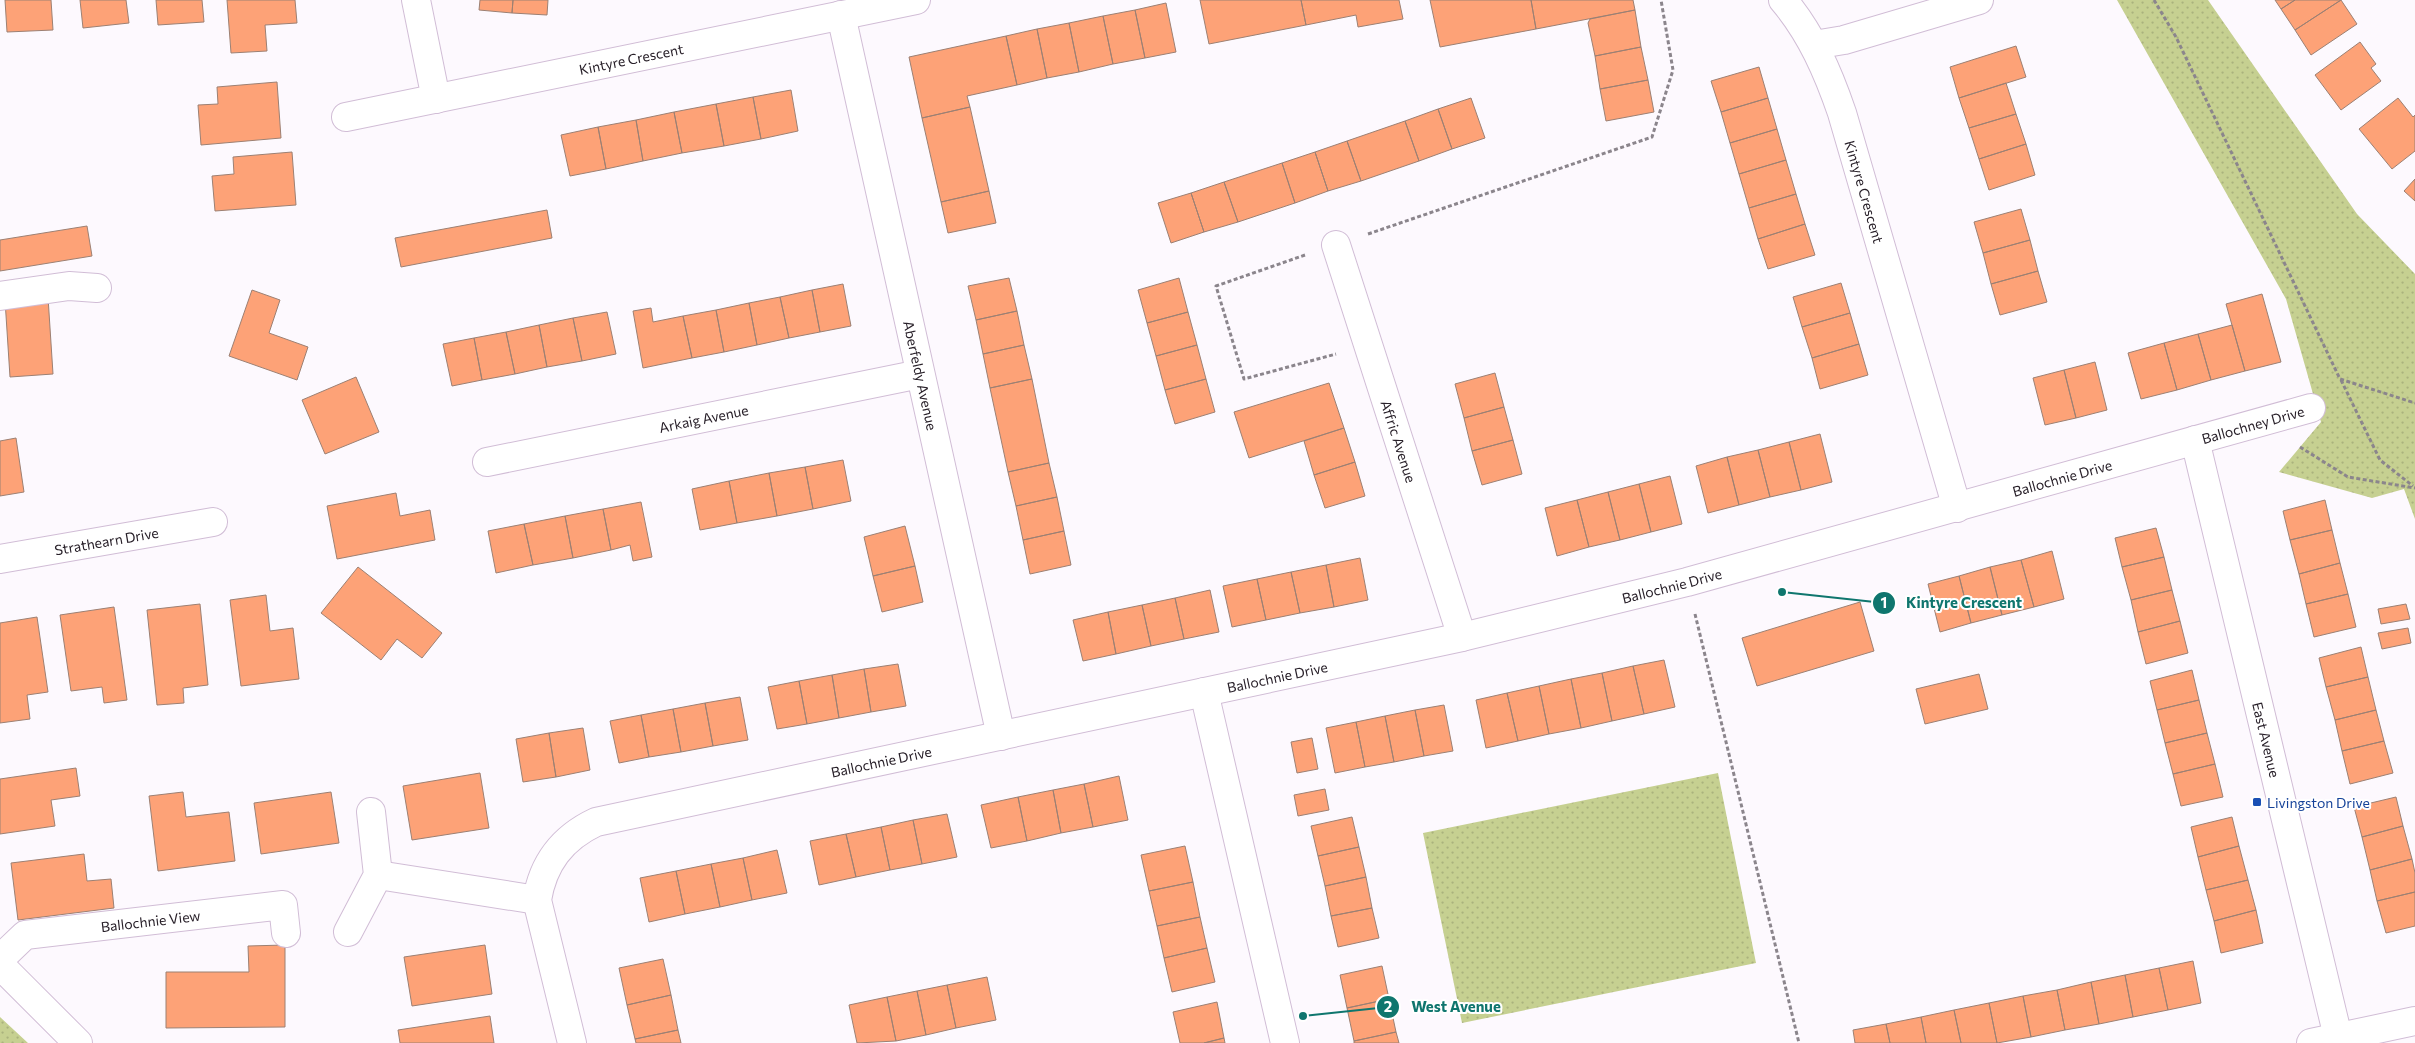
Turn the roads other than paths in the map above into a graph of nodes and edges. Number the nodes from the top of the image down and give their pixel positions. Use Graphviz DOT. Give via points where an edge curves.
graph roads {
  1 [pos="416,0"];
  2 [pos="916,0"];
  3 [pos="1783,0"];
  4 [pos="1979,0"];
  5 [pos="841,15"];
  6 [pos="1814,45"];
  7 [pos="436,98"];
  8 [pos="346,117"];
  9 [pos="1336,245"];
  10 [pos="97,288"];
  11 [pos="0,296"];
  12 [pos="920,374"];
  13 [pos="2311,408"];
  14 [pos="2195,440"];
  15 [pos="487,462"];
  16 [pos="1957,508"];
  17 [pos="212,522"];
  18 [pos="0,559"];
  19 [pos="1462,637"];
  20 [pos="1204,692"];
  21 [pos="1001,736"];
  22 [pos="370,812"];
  23 [pos="378,875"];
  24 [pos="537,900"];
  25 [pos="348,932"];
  26 [pos="286,933"];
  27 [pos="0,959"];
  28 [pos="0,965"];
  29 [pos="2415,1021"];
  30 [pos="2338,1037"];
  31 [pos="78,1043"];
  32 [pos="572,1043"];
  33 [pos="1285,1043"];
  34 [pos="2311,1043"];
  1 -- 7 [label="street"];
  2 -- 5 [label="street, Kintyre Crescent"];
  3 -- 6 [label="street, Kintyre Crescent"];
  4 -- 6 [label="street" via="1844,40"];
  5 -- 7 [label="street, Kintyre Crescent"];
  5 -- 12 [label="street, Aberfeldy Avenue"];
  6 -- 16 [label="street, Kintyre Crescent" via="1842,113"];
  7 -- 8 [label="street, Kintyre Crescent"];
  9 -- 19 [label="street, Affric Avenue"];
  10 -- 11 [label="street" via="69,286"];
  12 -- 15 [label="street, Arkaig Avenue"];
  12 -- 21 [label="street, Aberfeldy Avenue"];
  13 -- 14 [label="street, Ballochney Drive"];
  14 -- 16 [label="street, Ballochnie Drive"];
  14 -- 30 [label="street, East Avenue"];
  16 -- 19 [label="street, Ballochnie Drive" via="1687,582"];
  17 -- 18 [label="street, Strathearn Drive"];
  19 -- 20 [label="street, Ballochnie Drive"];
  20 -- 21 [label="street, Ballochnie Drive"];
  20 -- 33 [label="street"];
  21 -- 24 [label="street, Ballochnie Drive" via="596,822 567,839 556,852 540,883"];
  22 -- 23 [label="street"];
  23 -- 24 [label="street"];
  23 -- 25 [label="street"];
  24 -- 32 [label="street, Ballochnie Drive"];
  26 -- 27 [label="street, Ballochnie View" via="282,905 25,935"];
  28 -- 31 [label="street"];
  29 -- 30 [label="street"];
  30 -- 34 [label="street"];
}
